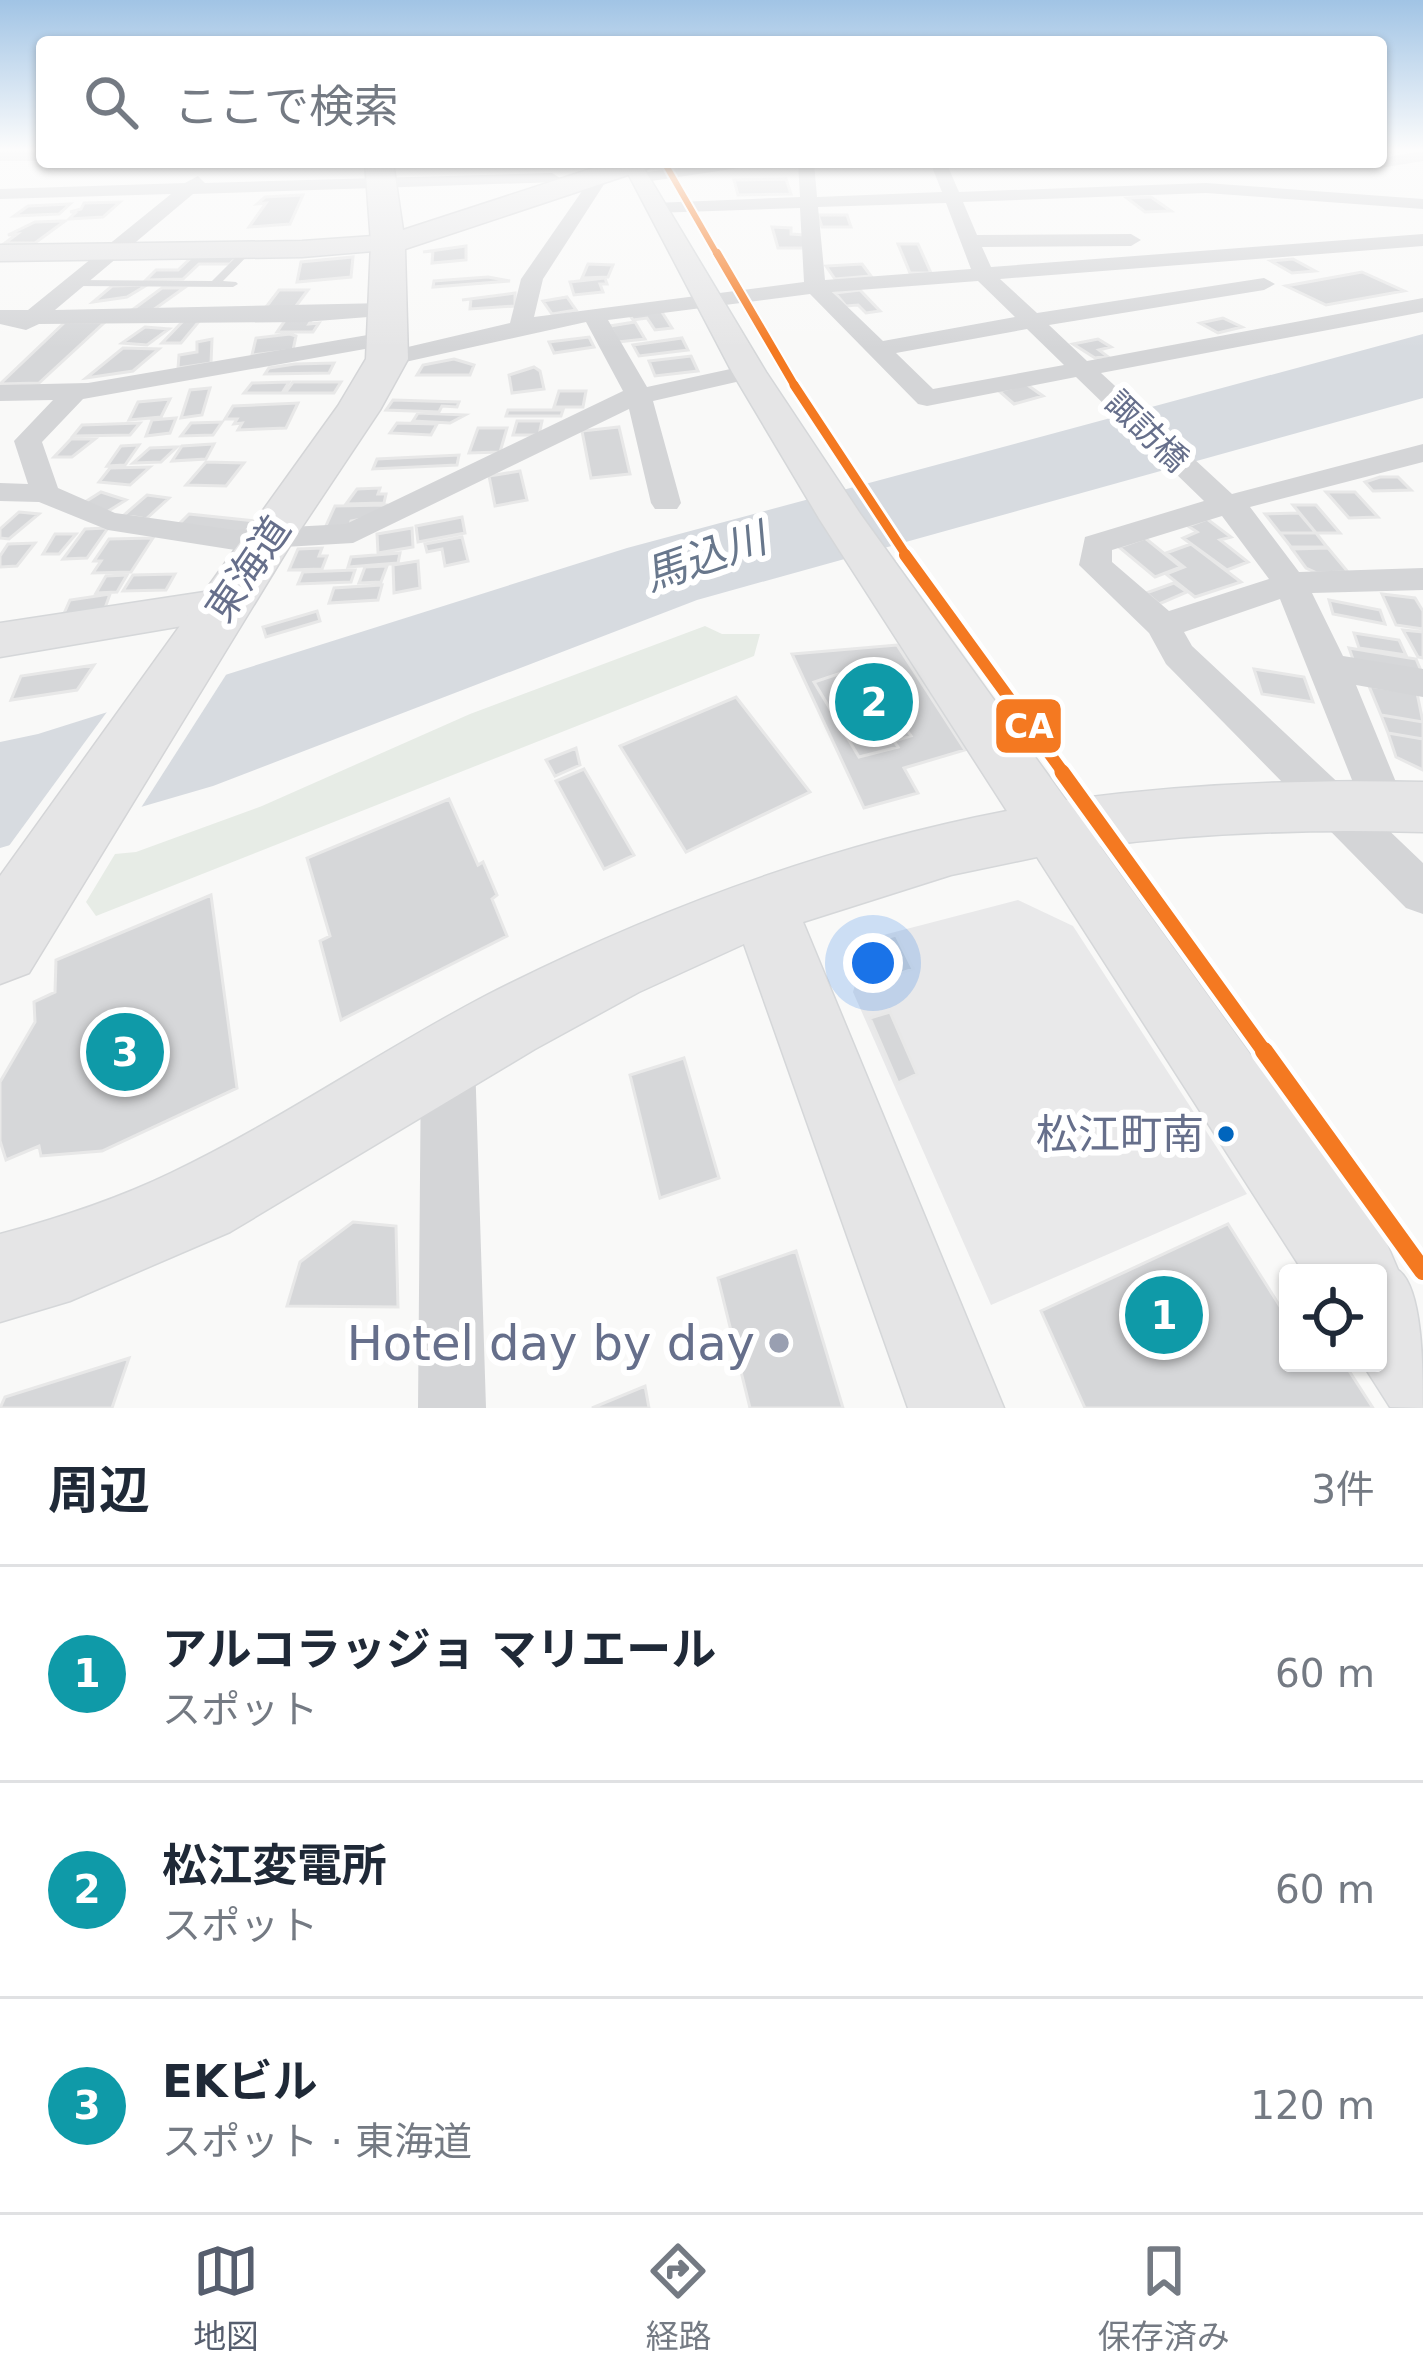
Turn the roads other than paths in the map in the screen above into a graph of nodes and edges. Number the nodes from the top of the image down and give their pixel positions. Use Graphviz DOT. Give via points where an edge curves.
graph roads {
  1 [pos="155,217"];
  2 [pos="385,217"];
  3 [pos="464,217"];
  4 [pos="587,217"];
  5 [pos="659,217"];
  6 [pos="810,217"];
  7 [pos="960,217"];
  8 [pos="1348,217"];
  9 [pos="1423,220"];
  10 [pos="1120,224"];
  11 [pos="1137,240"];
  12 [pos="1423,240"];
  13 [pos="969,241"];
  14 [pos="388,242"];
  15 [pos="248,250"];
  16 [pos="112,251"];
  17 [pos="0,253"];
  18 [pos="1239,256"];
  19 [pos="983,275"];
  20 [pos="75,283"];
  21 [pos="224,284"];
  22 [pos="1264,284"];
  23 [pos="814,287"];
  24 [pos="706,299"];
  25 [pos="1423,305"];
  26 [pos="592,314"];
  27 [pos="207,316"];
  28 [pos="0,317"];
  29 [pos="34,317"];
  30 [pos="1032,322"];
  31 [pos="1324,324"];
  32 [pos="520,328"];
  33 [pos="386,336"];
  34 [pos="0,345"];
  35 [pos="880,350"];
  36 [pos="1084,370"];
  37 [pos="749,372"];
  38 [pos="75,392"];
  39 [pos="0,393"];
  40 [pos="639,395"];
  41 [pos="1416,464"];
  42 [pos="0,492"];
  43 [pos="44,494"];
  44 [pos="1219,496"];
  45 [pos="666,503"];
  46 [pos="267,539"];
  47 [pos="1423,579"];
  48 [pos="1293,584"];
  49 [pos="224,605"];
  50 [pos="1163,626"];
  51 [pos="0,640"];
  52 [pos="1326,667"];
  53 [pos="1423,683"];
  54 [pos="1379,805"];
  55 [pos="1050,825"];
  56 [pos="1423,893"];
  57 [pos="764,908"];
  58 [pos="0,944"];
  59 [pos="448,1060"];
  60 [pos="1349,1264"];
  61 [pos="0,1278"];
  62 [pos="1387,1320"];
  63 [pos="1423,1374"];
  64 [pos="452,1408"];
  65 [pos="956,1408"];
  1 -- 16 [label="street"];
  2 -- 14 [label="highway, 東海道"];
  3 -- 14 [label="highway"];
  4 -- 32 [label="street" via="532,279"];
  5 -- 24 [label="street"];
  6 -- 23 [label="street"];
  7 -- 13 [label="street"];
  8 -- 9 [label="street"];
  10 -- 11 [label="street"];
  11 -- 13 [label="street"];
  11 -- 18 [label="street" via="1234,239"];
  12 -- 18 [label="street"];
  13 -- 19 [label="street"];
  14 -- 15 [label="street"];
  14 -- 33 [label="highway, 東海道"];
  15 -- 16 [label="street"];
  15 -- 21 [label="lane"];
  16 -- 17 [label="street"];
  16 -- 20 [label="street"];
  18 -- 19 [label="street"];
  18 -- 22 [label="street"];
  19 -- 23 [label="street"];
  19 -- 30 [label="street, 諏訪橋"];
  20 -- 21 [label="lane"];
  20 -- 29 [label="street"];
  21 -- 27 [label="street"];
  22 -- 30 [label="street"];
  22 -- 31 [label="street"];
  23 -- 24 [label="street"];
  23 -- 35 [label="street"];
  24 -- 26 [label="street"];
  24 -- 37 [label="street"];
  25 -- 31 [label="street"];
  26 -- 32 [label="street"];
  26 -- 40 [label="street"];
  27 -- 29 [label="street"];
  27 -- 33 [label="street"];
  28 -- 29 [label="street"];
  29 -- 34 [label="street"];
  30 -- 35 [label="street"];
  30 -- 36 [label="street, 諏訪橋"];
  31 -- 36 [label="street"];
  32 -- 33 [label="street"];
  33 -- 38 [label="street"];
  33 -- 46 [label="highway, 東海道" via="358,410"];
  35 -- 36 [label="street" via="927,398"];
  36 -- 44 [label="street, 諏訪橋"];
  37 -- 40 [label="street"];
  37 -- 55 [label="street"];
  38 -- 39 [label="street"];
  38 -- 43 [label="street" via="28,441"];
  40 -- 45 [label="street"];
  40 -- 46 [label="street" via="353,533"];
  41 -- 44 [label="street"];
  42 -- 43 [label="street"];
  43 -- 46 [label="street" via="119,524"];
  44 -- 48 [label="street, 諏訪橋"];
  44 -- 50 [label="street" via="1094,548 1096,565"];
  46 -- 49 [label="highway, 東海道"];
  47 -- 48 [label="street"];
  48 -- 50 [label="street"];
  48 -- 52 [label="street, 諏訪橋"];
  49 -- 51 [label="street"];
  49 -- 58 [label="highway, 東海道"];
  50 -- 54 [label="street" via="1179,655"];
  52 -- 53 [label="street"];
  52 -- 54 [label="street, 諏訪橋"];
  54 -- 55 [label="street" via="1198,807"];
  54 -- 56 [label="street"];
  55 -- 57 [label="street" via="886,865"];
  55 -- 60 [label="street"];
  57 -- 59 [label="street" via="636,958"];
  57 -- 65 [label="street"];
  59 -- 61 [label="street" via="201,1204"];
  59 -- 64 [label="street"];
  62 -- 63 [label="street"];
}
